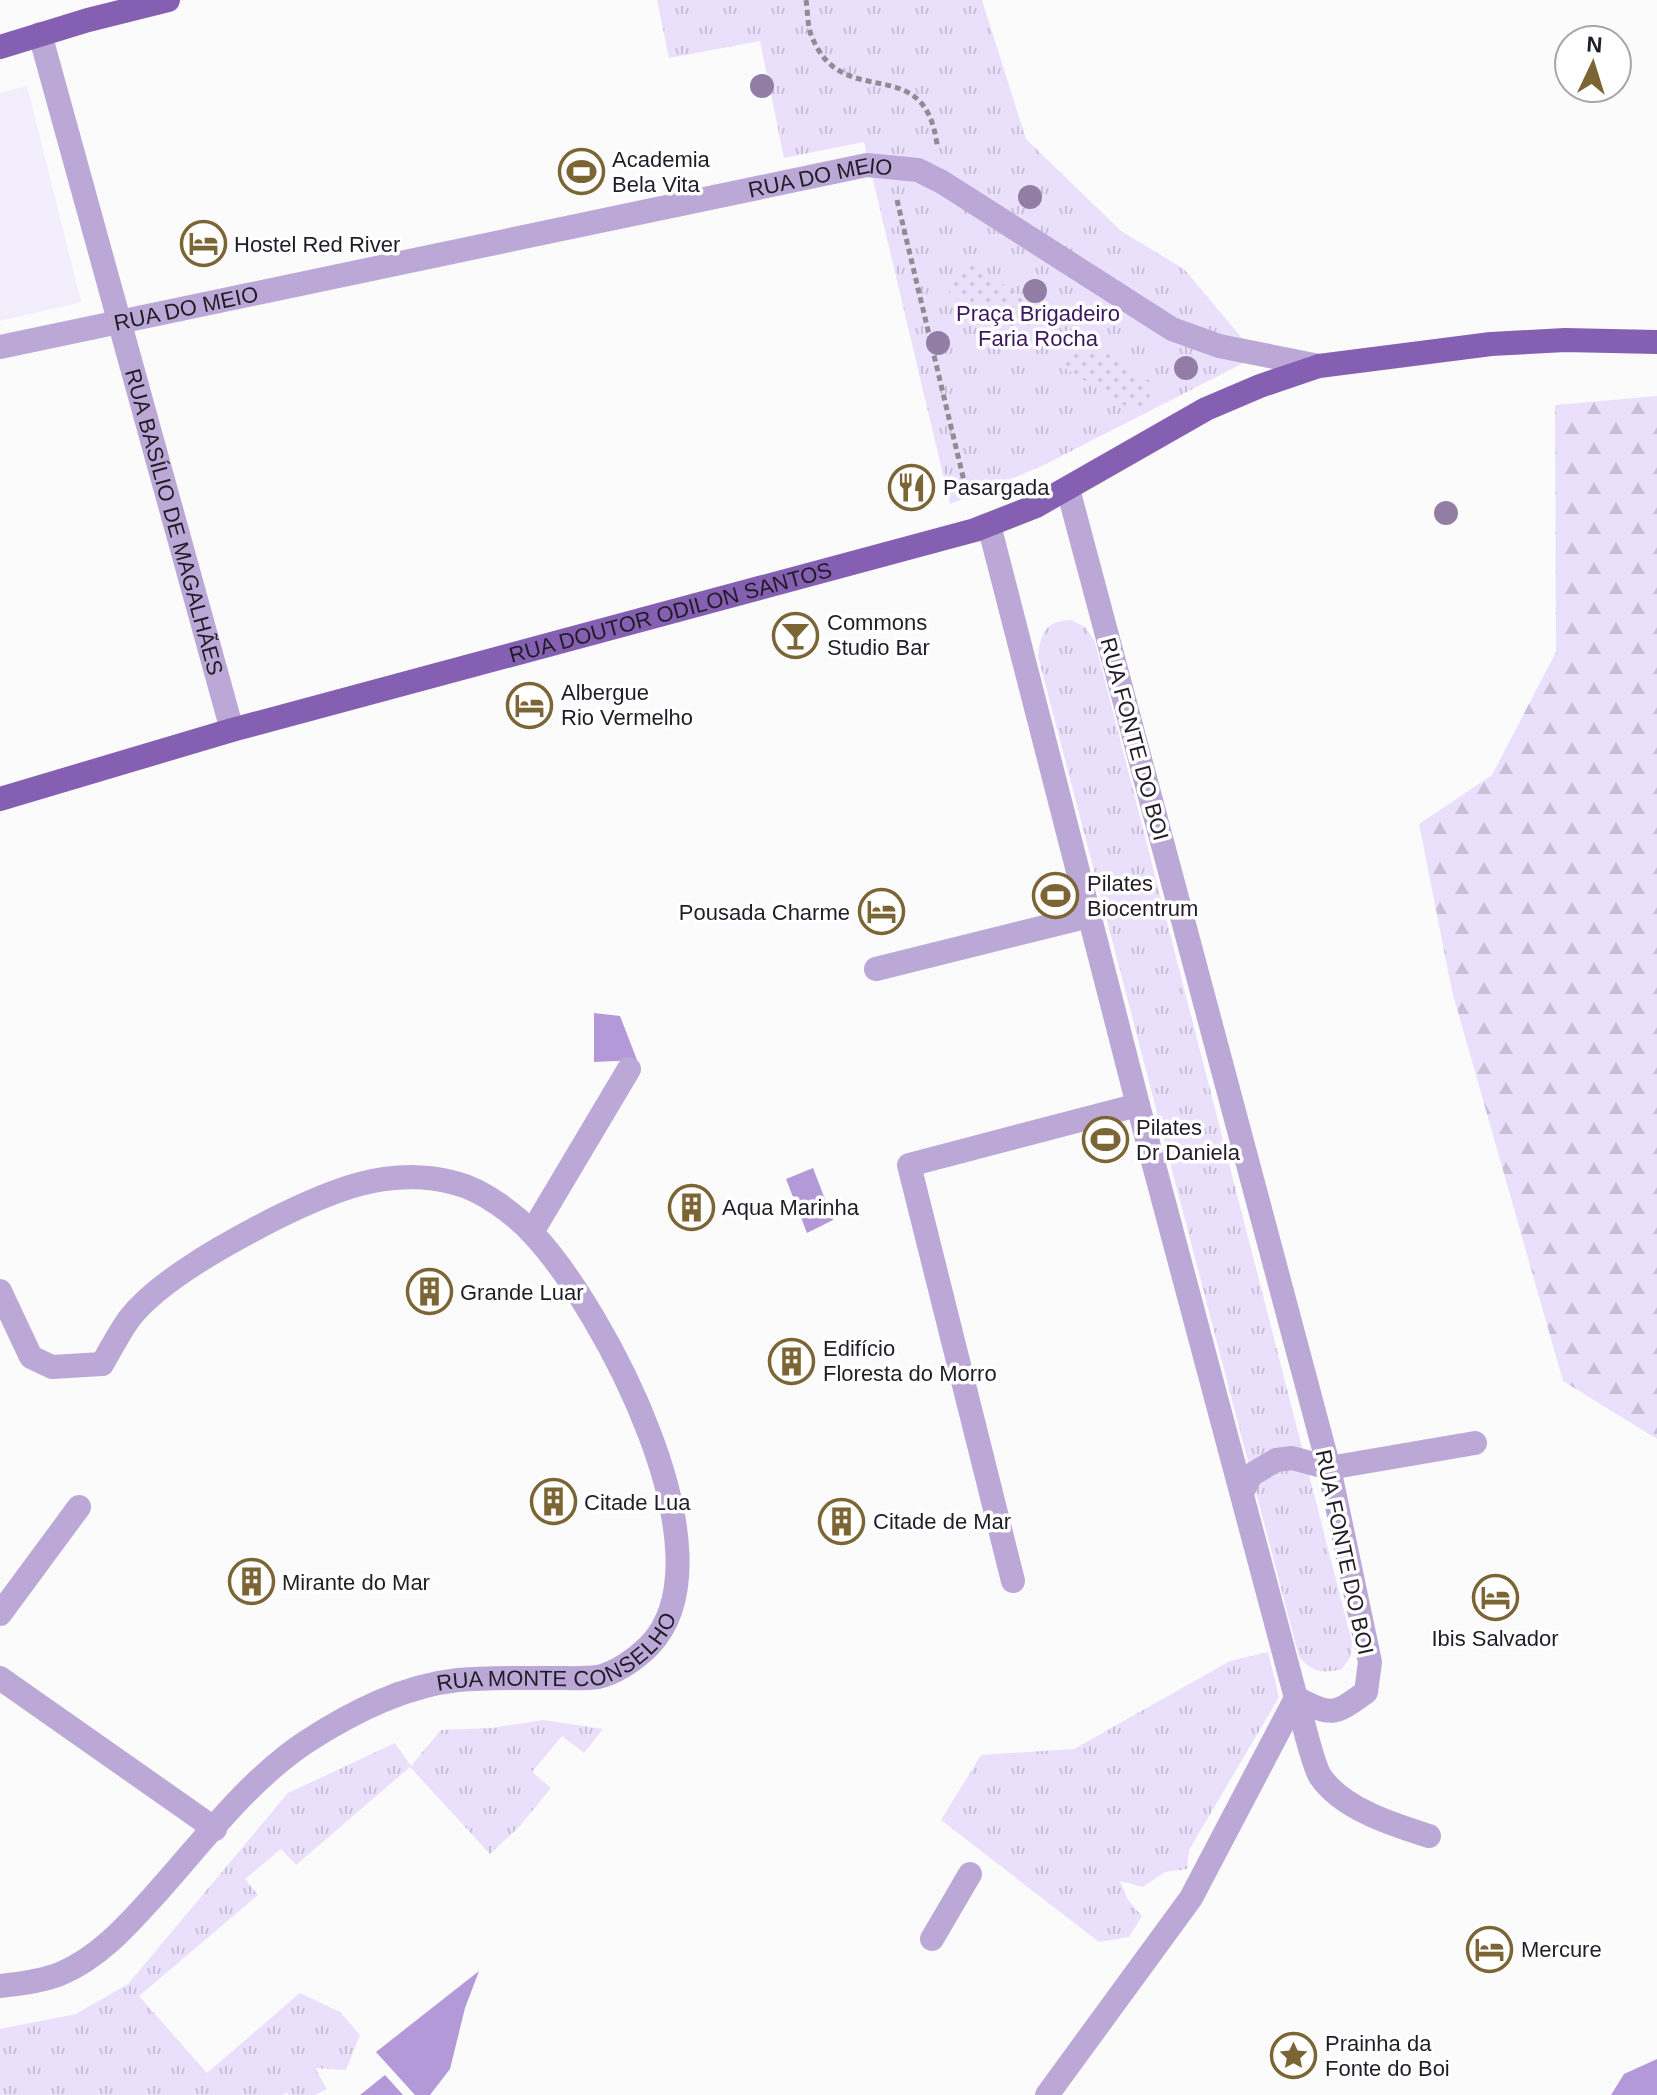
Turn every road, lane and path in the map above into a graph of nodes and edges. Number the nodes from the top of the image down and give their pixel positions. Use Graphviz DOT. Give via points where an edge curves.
graph roads {
  1 [pos="168,0"];
  2 [pos="806,0"];
  3 [pos="40,34"];
  4 [pos="0,47"];
  5 [pos="888,166"];
  6 [pos="942,182"];
  7 [pos="119,321"];
  8 [pos="1657,342"];
  9 [pos="0,347"];
  10 [pos="1319,366"];
  11 [pos="1068,489"];
  12 [pos="982,528"];
  13 [pos="232,730"];
  14 [pos="0,799"];
  15 [pos="1089,916"];
  16 [pos="876,969"];
  17 [pos="629,1069"];
  18 [pos="1138,1105"];
  19 [pos="532,1232"];
  20 [pos="0,1291"];
  21 [pos="1475,1443"];
  22 [pos="1329,1468"];
  23 [pos="1243,1491"];
  24 [pos="79,1507"];
  25 [pos="1013,1581"];
  26 [pos="0,1614"];
  27 [pos="0,1678"];
  28 [pos="1296,1698"];
  29 [pos="215,1829"];
  30 [pos="1429,1836"];
  31 [pos="970,1874"];
  32 [pos="932,1939"];
  33 [pos="0,1986"];
  34 [pos="1047,2095"];
  1 -- 3 [label="main road"];
  2 -- 6 [label="path" via="810,35 824,59 842,73 910,91 921,100 936,133"];
  3 -- 4 [label="main road"];
  3 -- 7 [label="street, RUA BASÍLIO DE MAGALHÃES"];
  5 -- 6 [label="street, RUA DO MEIO" via="918,170"];
  5 -- 7 [label="street, RUA DO MEIO" via="867,165"];
  5 -- 12 [label="path"];
  6 -- 10 [label="street, RUA DO MEIO" via="1172,329 1219,346"];
  7 -- 9 [label="street, RUA DO MEIO"];
  7 -- 13 [label="street, RUA BASÍLIO DE MAGALHÃES"];
  8 -- 10 [label="main road, RUA DOUTOR ODILON SANTOS" via="1491,344"];
  10 -- 11 [label="main road, RUA DOUTOR ODILON SANTOS" via="1206,409"];
  11 -- 12 [label="main road, RUA DOUTOR ODILON SANTOS"];
  11 -- 22 [label="street, RUA FONTE DO BOI"];
  12 -- 13 [label="main road, RUA DOUTOR ODILON SANTOS"];
  12 -- 15 [label="street"];
  13 -- 14 [label="main road, RUA DOUTOR ODILON SANTOS"];
  15 -- 16 [label="street"];
  15 -- 18 [label="street"];
  17 -- 19 [label="street"];
  18 -- 23 [label="street"];
  18 -- 25 [label="street" via="909,1165"];
  19 -- 20 [label="street, RUA MONTE CONSELHO" via="499,1205 458,1183 412,1176 366,1180 318,1197 252,1231 165,1285 131,1317 102,1364 52,1367 31,1357"];
  19 -- 29 [label="street, RUA MONTE CONSELHO" via="600,1329 658,1453 678,1560 668,1620 627,1664 599,1677 455,1680 401,1692 350,1715 291,1754"];
  21 -- 22 [label="street"];
  22 -- 23 [label="street" via="1292,1458 1276,1460 1251,1475"];
  22 -- 28 [label="street, RUA FONTE DO BOI" via="1370,1662 1366,1692 1340,1711 1322,1711"];
  23 -- 28 [label="street"];
  24 -- 26 [label="street"];
  27 -- 29 [label="street"];
  28 -- 30 [label="street" via="1320,1776 1344,1799 1381,1821"];
  28 -- 34 [label="street" via="1191,1898"];
  29 -- 33 [label="street, RUA MONTE CONSELHO" via="121,1932 89,1959 58,1975"];
  31 -- 32 [label="street"];
}
